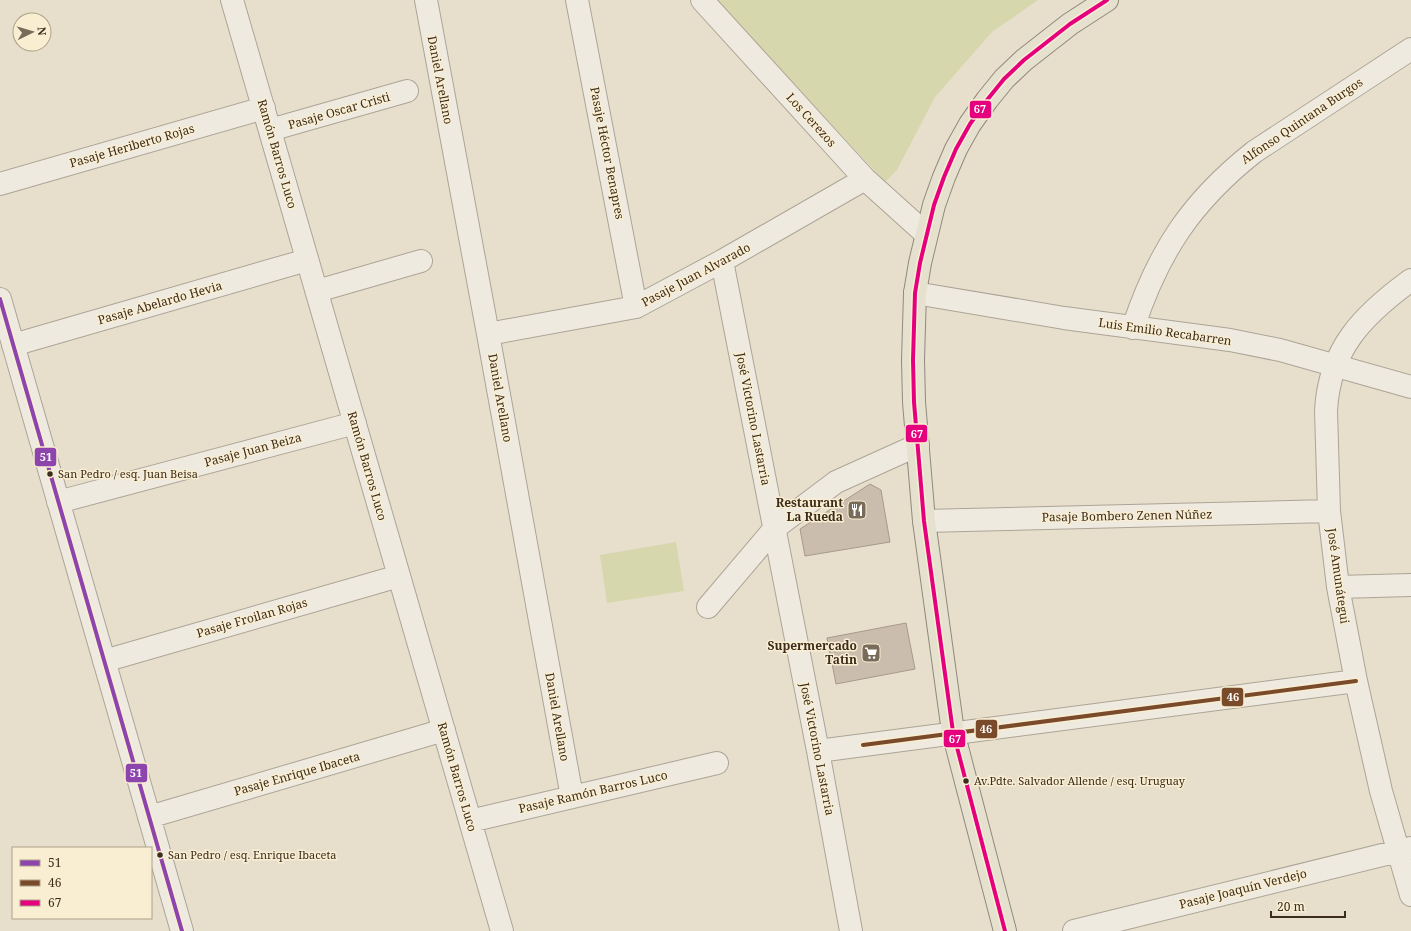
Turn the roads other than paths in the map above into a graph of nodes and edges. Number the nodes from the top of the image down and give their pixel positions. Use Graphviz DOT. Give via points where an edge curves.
graph roads {
  1 [pos="232,0"];
  2 [pos="426,0"];
  3 [pos="577,0"];
  4 [pos="702,0"];
  5 [pos="1107,0"];
  6 [pos="1411,49"];
  7 [pos="407,91"];
  8 [pos="264,108"];
  9 [pos="270,130"];
  10 [pos="865,179"];
  11 [pos="0,184"];
  12 [pos="926,234"];
  13 [pos="307,260"];
  14 [pos="421,261"];
  15 [pos="722,261"];
  16 [pos="1411,280"];
  17 [pos="317,291"];
  18 [pos="916,293"];
  19 [pos="0,299"];
  20 [pos="636,307"];
  21 [pos="1133,328"];
  22 [pos="488,334"];
  23 [pos="14,346"];
  24 [pos="1335,365"];
  25 [pos="1411,388"];
  26 [pos="355,423"];
  27 [pos="918,445"];
  28 [pos="58,502"];
  29 [pos="1329,511"];
  30 [pos="924,521"];
  31 [pos="775,528"];
  32 [pos="399,576"];
  33 [pos="1411,585"];
  34 [pos="1338,587"];
  35 [pos="708,607"];
  36 [pos="104,661"];
  37 [pos="1356,681"];
  38 [pos="444,730"];
  39 [pos="953,732"];
  40 [pos="818,751"];
  41 [pos="717,763"];
  42 [pos="572,797"];
  43 [pos="149,817"];
  44 [pos="470,822"];
  45 [pos="1404,849"];
  46 [pos="1411,895"];
  47 [pos="182,931"];
  48 [pos="502,931"];
  49 [pos="851,931"];
  50 [pos="1005,931"];
  51 [pos="1074,931"];
  1 -- 8 [label="street, Ramón Barros Luco"];
  2 -- 22 [label="street, Daniel Arellano"];
  3 -- 20 [label="street, Pasaje Héctor Benapres"];
  4 -- 10 [label="street, Los Cerezos"];
  5 -- 12 [label="main road" via="1034,52 1004,79 987,100 956,149 934,205"];
  6 -- 21 [label="street, Alfonso Quintana Burgos" via="1254,152 1214,187 1190,214 1155,270"];
  7 -- 9 [label="street, Pasaje Oscar Cristi"];
  8 -- 9 [label="street, Ramón Barros Luco"];
  8 -- 11 [label="street, Pasaje Heriberto Rojas"];
  9 -- 13 [label="street, Ramón Barros Luco"];
  10 -- 12 [label="street, Los Cerezos"];
  10 -- 15 [label="street, Pasaje Juan Alvarado"];
  12 -- 18 [label="main road"];
  13 -- 17 [label="street, Ramón Barros Luco"];
  13 -- 23 [label="street, Pasaje Abelardo Hevia"];
  14 -- 17 [label="street"];
  15 -- 20 [label="street, Pasaje Juan Alvarado"];
  15 -- 31 [label="street, José Victorino Lastarria"];
  16 -- 24 [label="street, José Amunátegui" via="1361,324 1343,348"];
  17 -- 26 [label="street, Ramón Barros Luco"];
  18 -- 21 [label="street, Luis Emilio Recabarren"];
  18 -- 27 [label="main road" via="913,360"];
  19 -- 23 [label="street"];
  20 -- 22 [label="street, Pasaje Juan Alvarado"];
  21 -- 24 [label="street, Luis Emilio Recabarren" via="1230,340"];
  22 -- 42 [label="street, Daniel Arellano"];
  23 -- 28 [label="street"];
  24 -- 25 [label="street, Luis Emilio Recabarren"];
  24 -- 29 [label="street, José Amunátegui" via="1327,395 1326,411"];
  26 -- 28 [label="street, Pasaje Juan Beiza"];
  26 -- 32 [label="street, Ramón Barros Luco"];
  27 -- 30 [label="main road"];
  27 -- 31 [label="street" via="836,482"];
  28 -- 36 [label="street"];
  29 -- 30 [label="street, Pasaje Bombero Zenen Núñez"];
  29 -- 34 [label="street, José Amunátegui"];
  30 -- 39 [label="main road"];
  31 -- 35 [label="street"];
  31 -- 40 [label="street, José Victorino Lastarria"];
  32 -- 36 [label="street, Pasaje Froilan Rojas"];
  32 -- 38 [label="street, Ramón Barros Luco"];
  33 -- 34 [label="street"];
  34 -- 37 [label="street, José Amunátegui"];
  36 -- 43 [label="street"];
  37 -- 39 [label="street"];
  37 -- 45 [label="street, José Amunátegui" via="1381,791"];
  38 -- 43 [label="street, Pasaje Enrique Ibaceta"];
  38 -- 44 [label="street, Ramón Barros Luco"];
  39 -- 40 [label="street"];
  39 -- 50 [label="main road"];
  40 -- 49 [label="street, José Victorino Lastarria"];
  41 -- 42 [label="street, Pasaje Ramón Barros Luco"];
  42 -- 44 [label="street, Pasaje Ramón Barros Luco"];
  43 -- 47 [label="street"];
  44 -- 48 [label="street, Ramón Barros Luco"];
  45 -- 46 [label="street, José Amunátegui"];
  45 -- 51 [label="street, Pasaje Joaquín Verdejo"];
}
